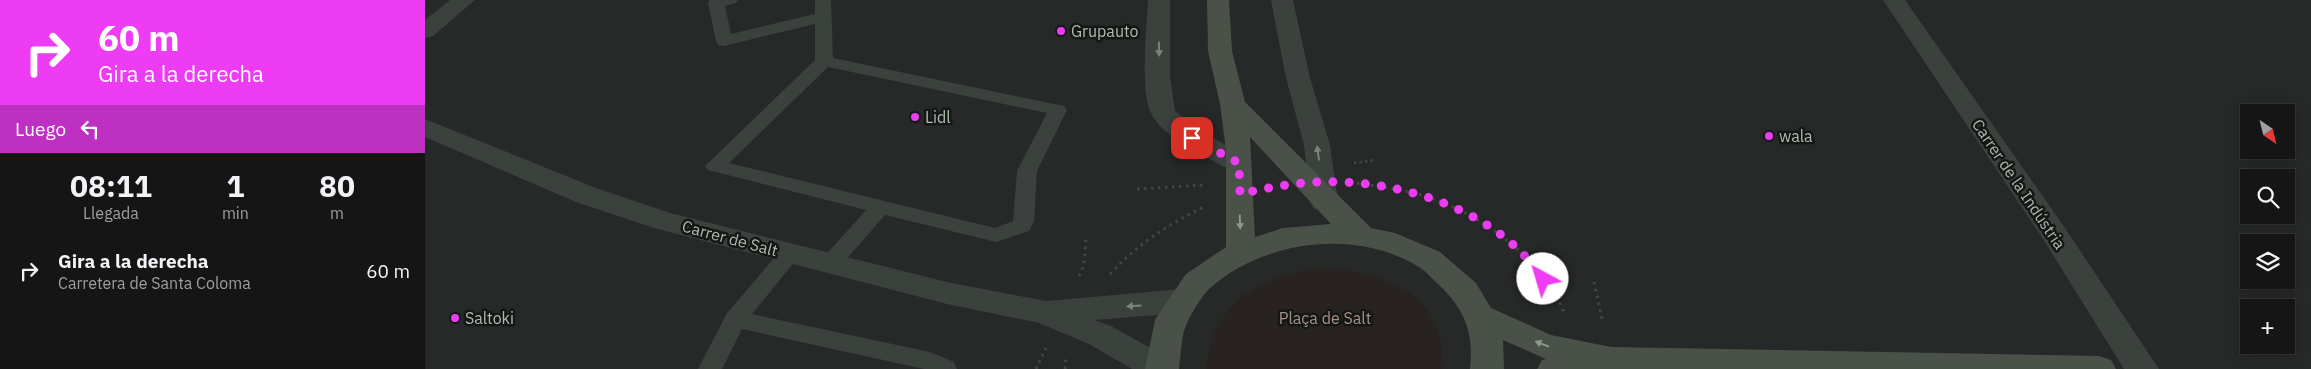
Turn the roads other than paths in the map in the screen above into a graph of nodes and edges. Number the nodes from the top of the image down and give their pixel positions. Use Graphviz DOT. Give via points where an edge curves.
graph roads {
  1 [pos="464,0"];
  2 [pos="730,0"];
  3 [pos="823,0"];
  4 [pos="1159,0"];
  5 [pos="1218,0"];
  6 [pos="1282,0"];
  7 [pos="1894,0"];
  8 [pos="823,18"];
  9 [pos="425,31"];
  10 [pos="824,61"];
  11 [pos="1233,104"];
  12 [pos="425,127"];
  13 [pos="1239,163"];
  14 [pos="1322,192"];
  15 [pos="881,206"];
  16 [pos="1360,235"];
  17 [pos="1241,253"];
  18 [pos="790,254"];
  19 [pos="830,264"];
  20 [pos="1182,301"];
  21 [pos="1480,316"];
  22 [pos="1080,318"];
  23 [pos="735,319"];
  24 [pos="1573,359"];
  25 [pos="710,369"];
  26 [pos="945,369"];
  27 [pos="1161,369"];
  28 [pos="1487,369"];
  29 [pos="2099,369"];
  30 [pos="2142,369"];
  1 -- 9 [label="street"];
  2 -- 8 [label="lane" via="716,4 724,41"];
  3 -- 8 [label="lane"];
  4 -- 13 [label="street, one-way" via="1163,112 1192,138"];
  5 -- 11 [label="street" via="1220,51"];
  14 -- 6 [label="street, one-way" via="1317,145 1298,78"];
  7 -- 30 [label="street, Carrer de la Indústria" via="2053,232"];
  8 -- 10 [label="lane"];
  10 -- 15 [label="lane" via="715,166"];
  10 -- 15 [label="lane" via="1058,110 1027,171 1022,226 996,235"];
  11 -- 13 [label="street"];
  11 -- 14 [label="street"];
  12 -- 18 [label="street, Carrer de Salt" via="586,195 663,221"];
  13 -- 17 [label="street, one-way"];
  14 -- 16 [label="street"];
  15 -- 19 [label="lane"];
  16 -- 17 [label="street" via="1292,236"];
  16 -- 21 [label="street" via="1399,244 1433,262 1461,286"];
  17 -- 20 [label="street" via="1208,274"];
  18 -- 19 [label="street, Carrer de Salt"];
  18 -- 23 [label="lane"];
  19 -- 22 [label="street, Carrer de Salt" via="947,293"];
  20 -- 22 [label="street, Carrer de Salt, one-way"];
  20 -- 27 [label="street" via="1165,334"];
  24 -- 21 [label="street, one-way"];
  21 -- 28 [label="street" via="1487,338"];
  22 -- 27 [label="street, Carrer de Salt" via="1101,336"];
  23 -- 25 [label="lane"];
  23 -- 26 [label="lane" via="930,361"];
  24 -- 29 [label="street"];
}
